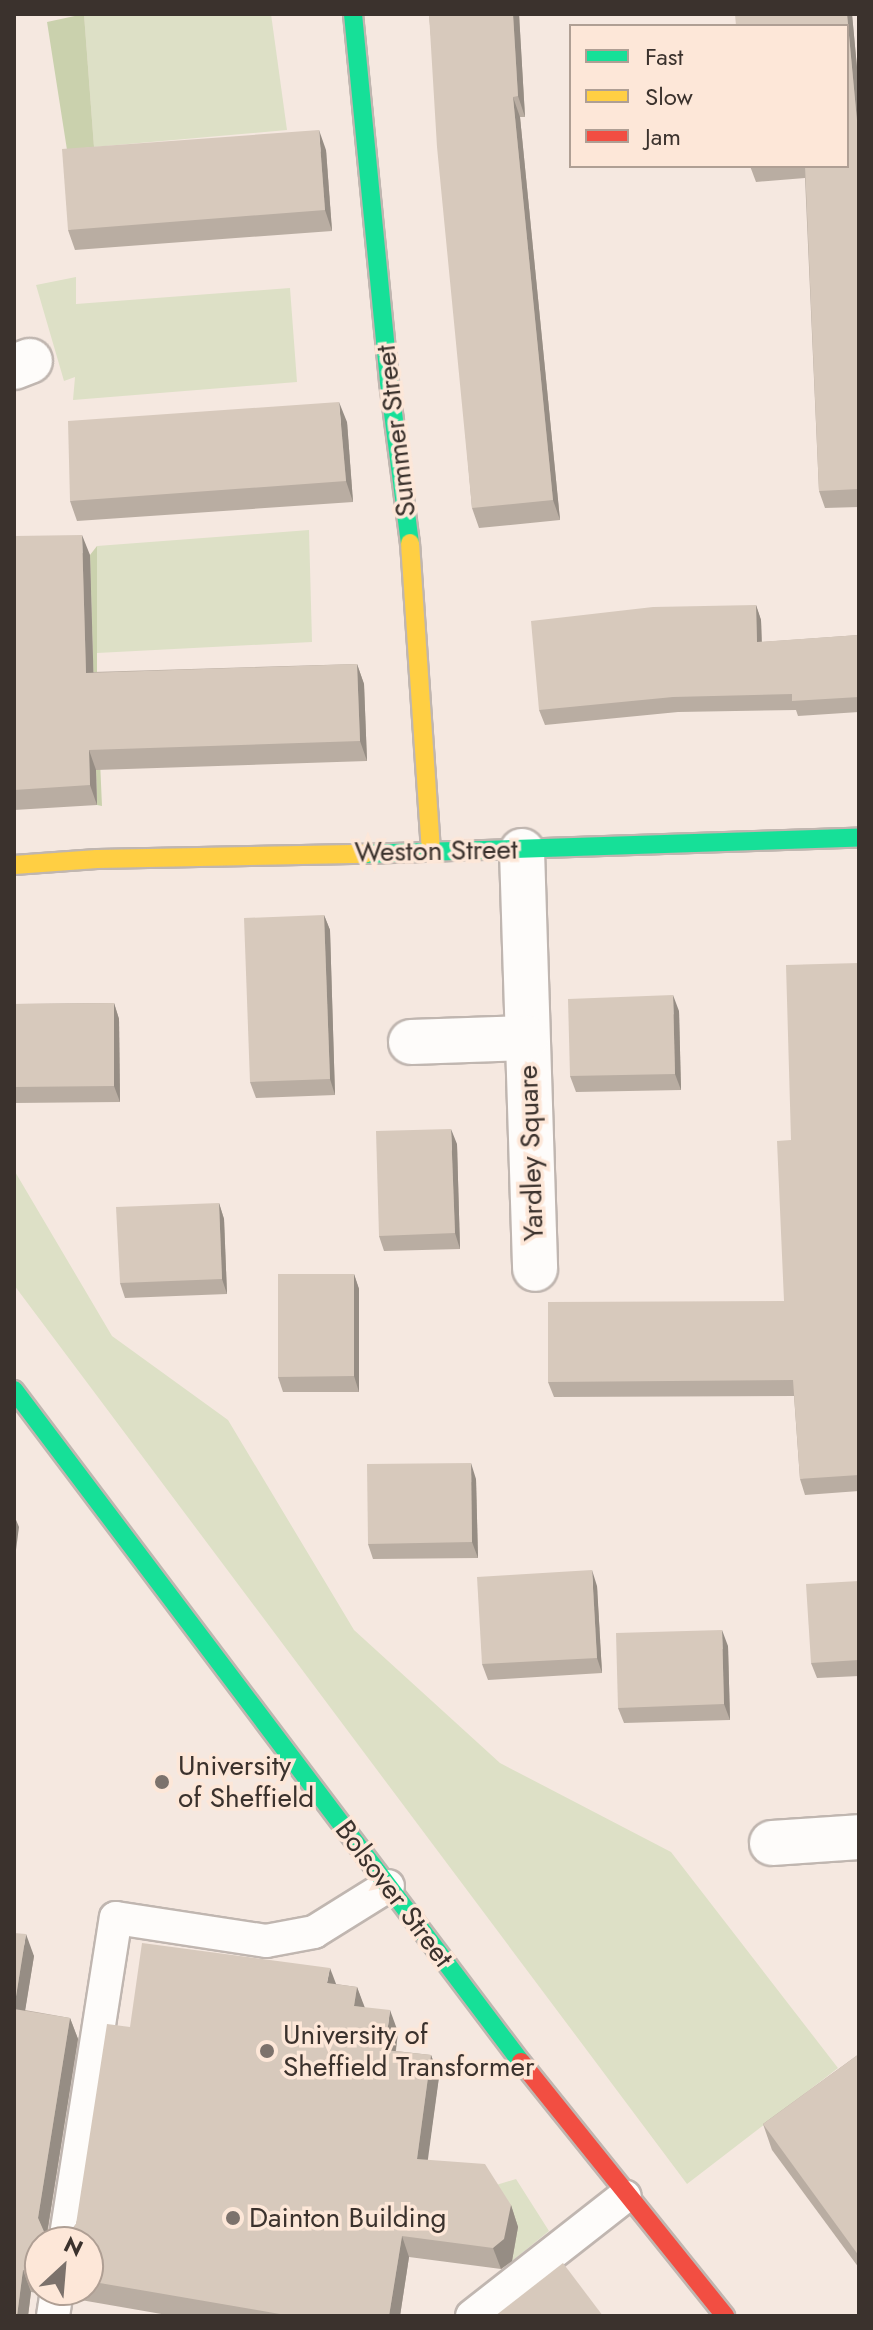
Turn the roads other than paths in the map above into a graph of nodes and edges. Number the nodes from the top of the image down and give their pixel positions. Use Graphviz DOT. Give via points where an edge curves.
graph roads {
  1 [pos="353,14"];
  2 [pos="859,838"];
  3 [pos="431,850"];
  4 [pos="522,851"];
  5 [pos="14,865"];
  6 [pos="526,1038"];
  7 [pos="411,1042"];
  8 [pos="535,1269"];
  9 [pos="14,1390"];
  10 [pos="859,1837"];
  11 [pos="772,1843"];
  12 [pos="388,1886"];
  13 [pos="625,2196"];
  14 [pos="68,2226"];
  15 [pos="472,2316"];
  16 [pos="725,2316"];
  1 -- 3 [label="street, Summer Street" via="409,531"];
  2 -- 4 [label="street, Weston Street"];
  3 -- 4 [label="street, Weston Street"];
  3 -- 5 [label="street, Weston Street"];
  4 -- 6 [label="street, Yardley Square"];
  6 -- 7 [label="street, Yardley Square"];
  6 -- 8 [label="street, Yardley Square"];
  9 -- 12 [label="street, Bolsover Street"];
  10 -- 11 [label="street"];
  12 -- 13 [label="street, Bolsover Street"];
  12 -- 14 [label="lane" via="314,1932 266,1941 116,1918"];
  13 -- 15 [label="lane"];
  13 -- 16 [label="street, Bolsover Street"];
}
